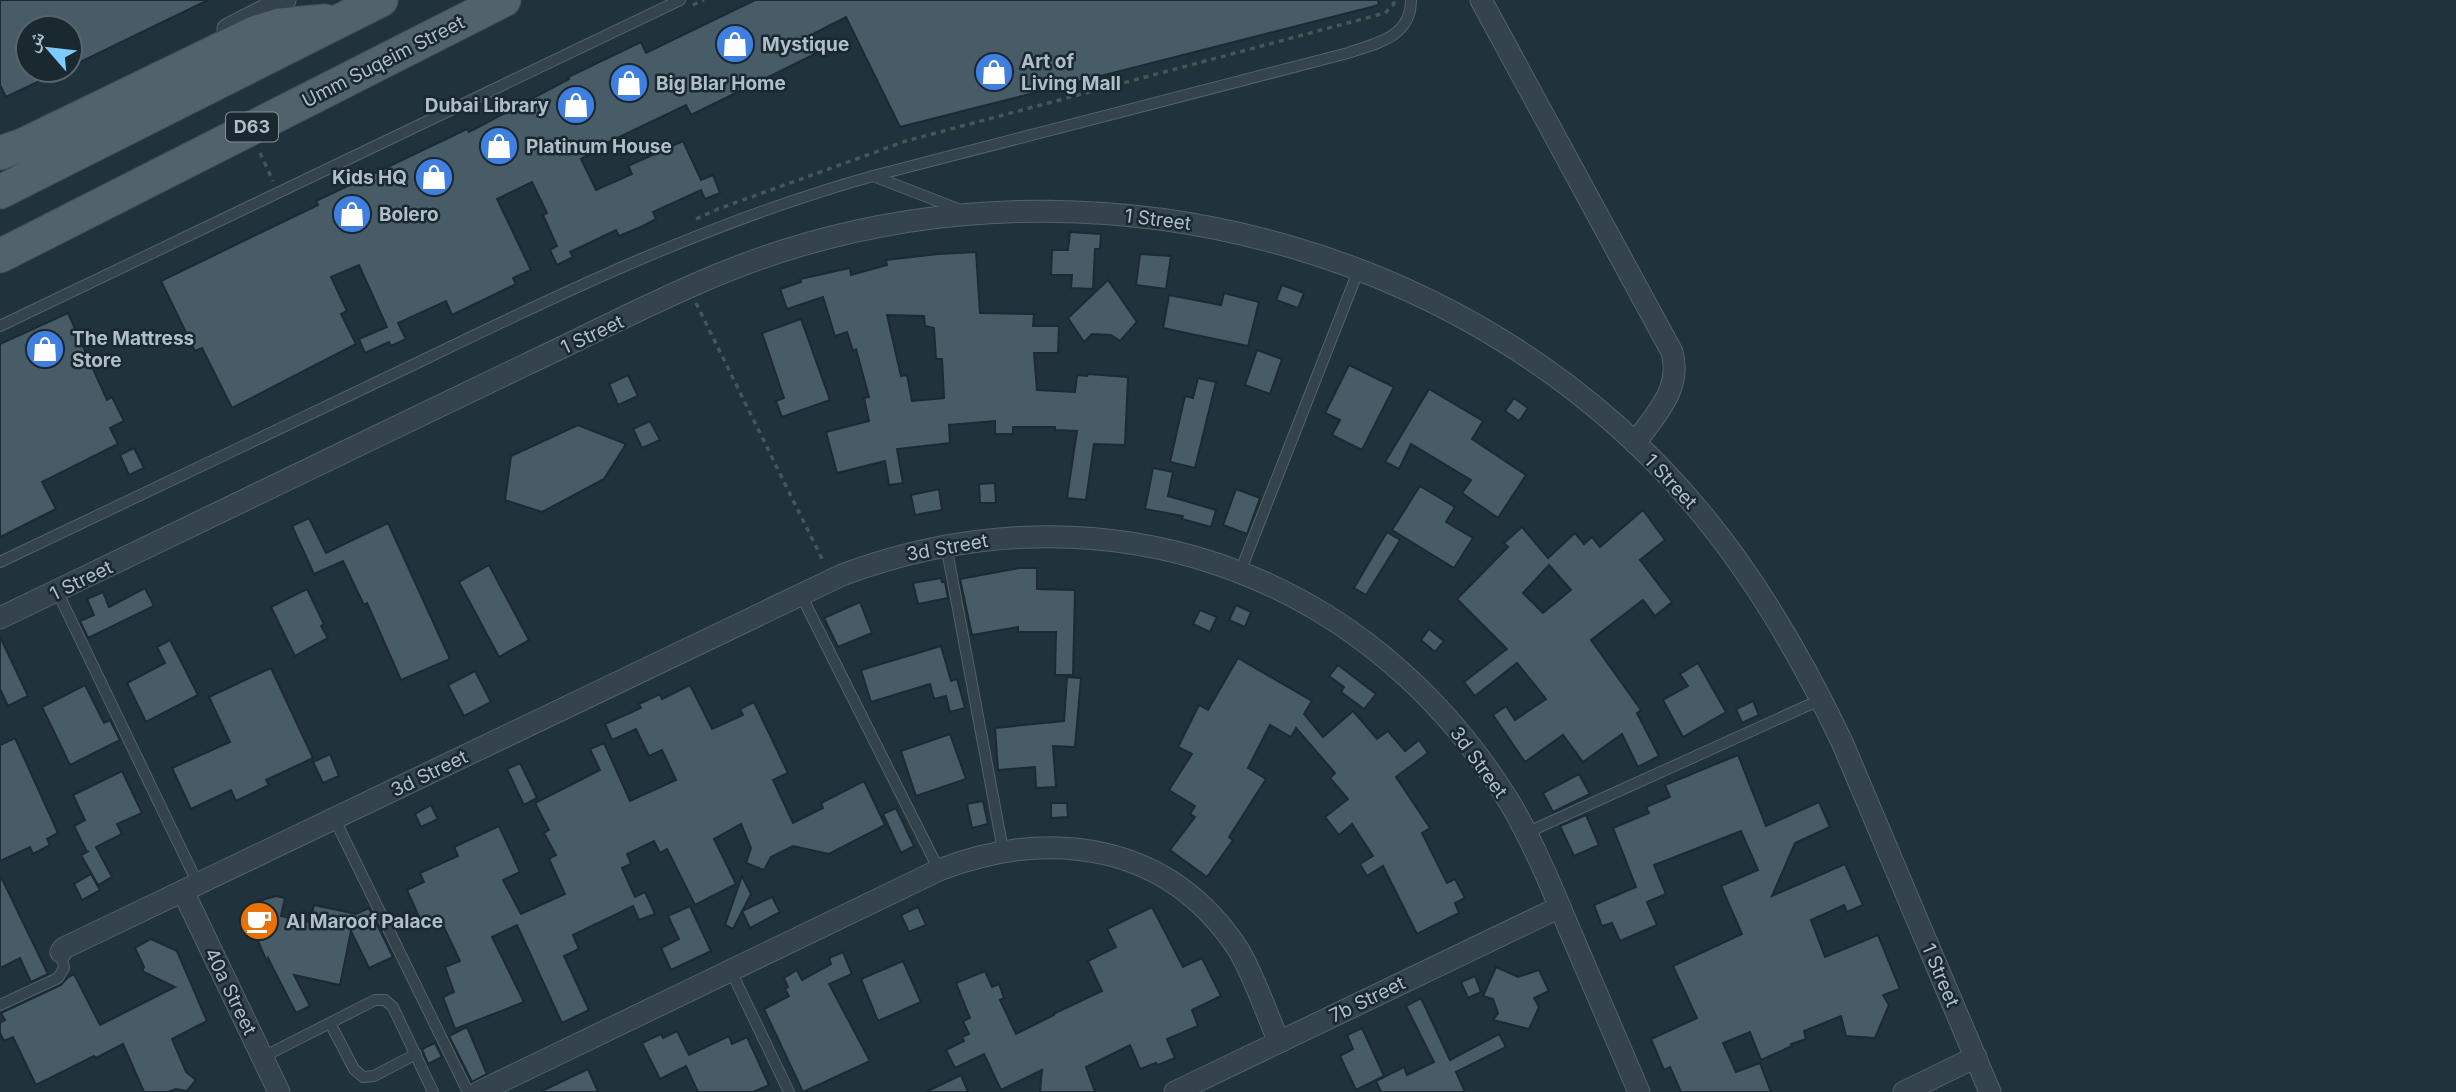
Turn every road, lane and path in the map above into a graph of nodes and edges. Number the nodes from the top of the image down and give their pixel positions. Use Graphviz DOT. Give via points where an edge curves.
graph roads {
  1 [pos="285,0"];
  2 [pos="381,0"];
  3 [pos="504,0"];
  4 [pos="680,0"];
  5 [pos="1411,0"];
  6 [pos="1480,0"];
  7 [pos="345,19"];
  8 [pos="248,129"];
  9 [pos="0,145"];
  10 [pos="0,153"];
  11 [pos="873,176"];
  12 [pos="0,192"];
  13 [pos="279,193"];
  14 [pos="972,215"];
  15 [pos="0,256"];
  16 [pos="1359,269"];
  17 [pos="689,288"];
  18 [pos="0,326"];
  19 [pos="1635,443"];
  20 [pos="946,545"];
  21 [pos="0,562"];
  22 [pos="1240,572"];
  23 [pos="832,580"];
  24 [pos="57,591"];
  25 [pos="801,595"];
  26 [pos="0,618"];
  27 [pos="1822,699"];
  28 [pos="334,818"];
  29 [pos="1525,833"];
  30 [pos="1003,850"];
  31 [pos="939,870"];
  32 [pos="190,887"];
  33 [pos="1560,906"];
  34 [pos="61,952"];
  35 [pos="731,971"];
  36 [pos="0,1005"];
  37 [pos="330,1023"];
  38 [pos="1279,1042"];
  39 [pos="416,1054"];
  40 [pos="263,1057"];
  41 [pos="1976,1057"];
  42 [pos="279,1092"];
  43 [pos="433,1092"];
  44 [pos="468,1092"];
  45 [pos="479,1092"];
  46 [pos="789,1092"];
  47 [pos="1175,1092"];
  48 [pos="1639,1092"];
  49 [pos="1904,1092"];
  50 [pos="1990,1092"];
  1 -- 9 [label="street"];
  2 -- 7 [label="main road"];
  3 -- 8 [label="main road, Umm Suqeim Street / D63"];
  4 -- 13 [label="lane"];
  5 -- 11 [label="lane" via="1407,21 1395,35 1348,54"];
  6 -- 19 [label="street" via="1672,352 1672,389"];
  7 -- 10 [label="main road" via="280,25 254,33"];
  7 -- 12 [label="main road"];
  8 -- 13 [label="path"];
  8 -- 15 [label="main road, Umm Suqeim Street / D63"];
  11 -- 14 [label="lane"];
  11 -- 21 [label="lane" via="747,216 628,263"];
  13 -- 18 [label="lane"];
  14 -- 16 [label="street, 1 Street" via="1069,211 1179,221 1287,245"];
  14 -- 17 [label="street, 1 Street" via="908,222 806,244"];
  16 -- 19 [label="street, 1 Street" via="1428,300 1528,357"];
  16 -- 22 [label="lane"];
  17 -- 23 [label="path"];
  17 -- 24 [label="street, 1 Street"];
  19 -- 27 [label="street, 1 Street" via="1727,545 1778,620"];
  20 -- 22 [label="street, 3d Street" via="1033,536 1098,538 1163,548"];
  20 -- 23 [label="street, 3d Street"];
  20 -- 30 [label="lane"];
  22 -- 29 [label="street, 3d Street" via="1341,625 1417,687 1482,763"];
  23 -- 25 [label="street, 3d Street"];
  24 -- 26 [label="street, 1 Street"];
  24 -- 32 [label="lane"];
  25 -- 28 [label="street, 3d Street"];
  25 -- 31 [label="lane"];
  27 -- 29 [label="lane"];
  27 -- 41 [label="street, 1 Street"];
  28 -- 32 [label="street, 3d Street"];
  28 -- 44 [label="lane"];
  29 -- 33 [label="street, 3d Street"];
  30 -- 31 [label="street"];
  30 -- 38 [label="street" via="1050,846 1106,853 1172,883 1209,914 1240,951"];
  31 -- 35 [label="street"];
  32 -- 34 [label="street, 3d Street"];
  32 -- 40 [label="street, 40a Street"];
  33 -- 38 [label="street, 7b Street"];
  33 -- 48 [label="street, 3d Street"];
  34 -- 36 [label="lane" via="64,968 58,978"];
  35 -- 45 [label="street"];
  35 -- 46 [label="lane"];
  37 -- 39 [label="lane" via="354,1069 363,1077"];
  37 -- 39 [label="lane" via="375,1000 385,1000"];
  37 -- 40 [label="lane"];
  38 -- 47 [label="street, 7b Street"];
  39 -- 43 [label="lane"];
  40 -- 42 [label="street, 40a Street"];
  41 -- 49 [label="street"];
  41 -- 50 [label="street, 1 Street"];
}
